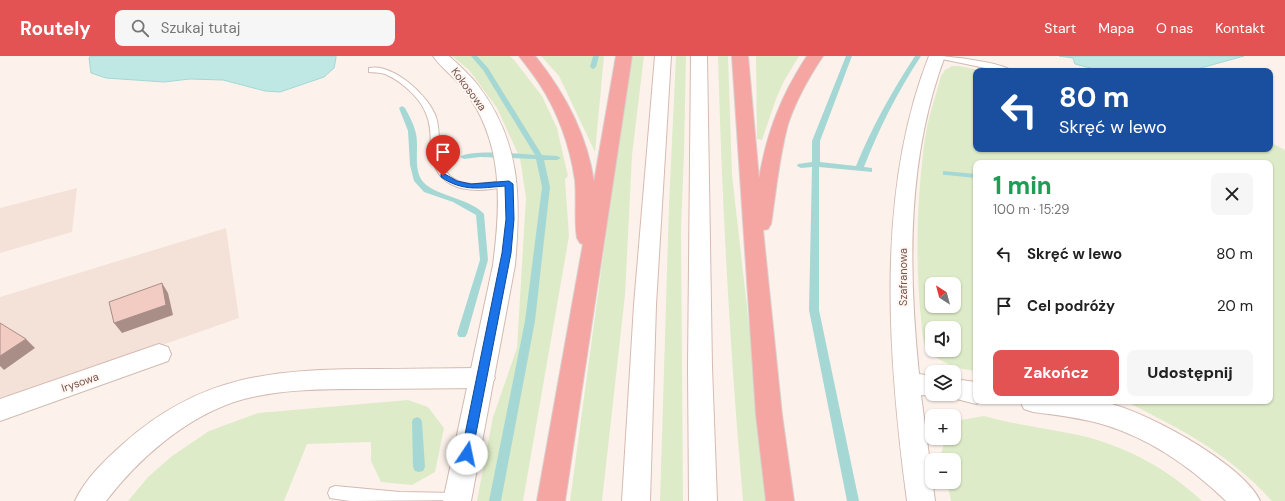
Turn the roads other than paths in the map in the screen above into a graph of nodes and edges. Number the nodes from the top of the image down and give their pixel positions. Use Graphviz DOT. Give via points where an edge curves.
graph roads {
  1 [pos="441,56"];
  2 [pos="527,56"];
  3 [pos="624,56"];
  4 [pos="663,56"];
  5 [pos="699,56"];
  6 [pos="740,56"];
  7 [pos="815,56"];
  8 [pos="937,56"];
  9 [pos="998,68"];
  10 [pos="372,70"];
  11 [pos="509,184"];
  12 [pos="755,254"];
  13 [pos="591,262"];
  14 [pos="159,354"];
  15 [pos="482,378"];
  16 [pos="920,384"];
  17 [pos="961,390"];
  18 [pos="973,392"];
  19 [pos="1051,404"];
  20 [pos="0,410"];
  21 [pos="335,493"];
  22 [pos="89,501"];
  23 [pos="457,501"];
  24 [pos="551,501"];
  25 [pos="636,501"];
  26 [pos="703,501"];
  27 [pos="780,501"];
  28 [pos="922,501"];
  29 [pos="1246,501"];
  1 -- 11 [label="street, Kokosowa" via="466,82 487,112 500,141"];
  2 -- 13 [label="highway" via="543,75 565,113 584,180 584,222"];
  3 -- 13 [label="highway"];
  4 -- 25 [label="street" via="645,313"];
  5 -- 26 [label="street"];
  6 -- 12 [label="highway"];
  7 -- 12 [label="highway" via="794,91 780,123"];
  8 -- 9 [label="lane"];
  8 -- 16 [label="street, Szafranowa" via="925,86 915,126 906,189 902,271 904,334"];
  10 -- 11 [label="lane" via="392,74 428,108 443,176 455,183 471,187"];
  11 -- 15 [label="street, Kokosowa" via="510,219 506,253"];
  12 -- 27 [label="highway"];
  13 -- 24 [label="highway"];
  14 -- 20 [label="street, Irysowa"];
  15 -- 22 [label="street" via="294,381 236,391 186,414 158,431 113,470"];
  15 -- 23 [label="street, Kokosowa"];
  16 -- 28 [label="street, Szafranowa" via="913,447"];
  17 -- 18 [label="street"];
  19 -- 29 [label="street" via="1094,411 1152,433 1212,470"];
  21 -- 23 [label="lane"];
}
